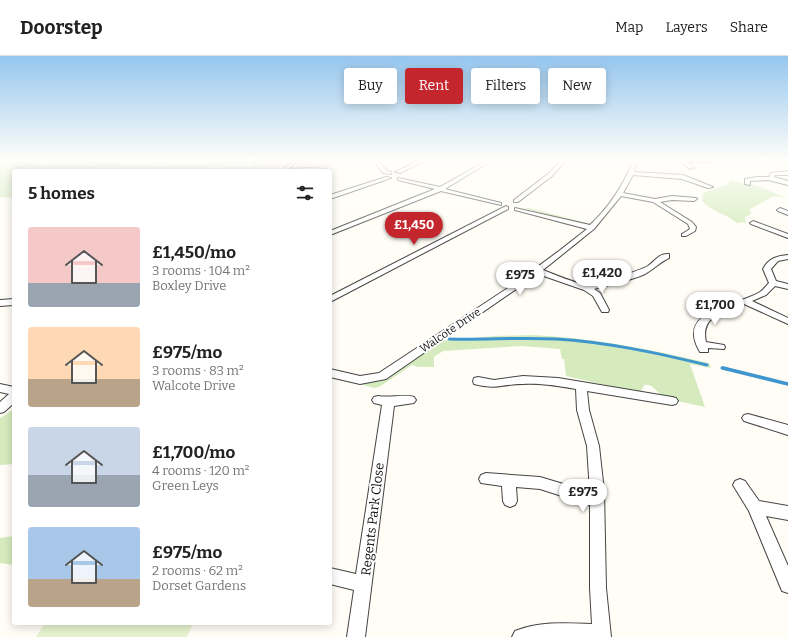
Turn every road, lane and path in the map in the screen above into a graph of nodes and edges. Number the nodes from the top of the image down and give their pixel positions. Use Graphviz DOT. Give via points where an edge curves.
graph roads {
  1 [pos="353,188"];
  2 [pos="444,188"];
  3 [pos="530,188"];
  4 [pos="624,188"];
  5 [pos="621,194"];
  6 [pos="332,195"];
  7 [pos="694,199"];
  8 [pos="655,201"];
  9 [pos="507,203"];
  10 [pos="520,207"];
  11 [pos="780,210"];
  12 [pos="788,213"];
  13 [pos="753,223"];
  14 [pos="595,226"];
  15 [pos="332,232"];
  16 [pos="684,233"];
  17 [pos="788,236"];
  18 [pos="667,256"];
  19 [pos="788,257"];
  20 [pos="537,271"];
  21 [pos="773,284"];
  22 [pos="788,287"];
  23 [pos="587,288"];
  24 [pos="332,298"];
  25 [pos="12,302"];
  26 [pos="746,302"];
  27 [pos="0,303"];
  28 [pos="605,310"];
  29 [pos="788,321"];
  30 [pos="720,347"];
  31 [pos="332,373"];
  32 [pos="478,381"];
  33 [pos="581,386"];
  34 [pos="0,388"];
  35 [pos="12,390"];
  36 [pos="12,398"];
  37 [pos="410,400"];
  38 [pos="672,401"];
  39 [pos="0,409"];
  40 [pos="748,418"];
  41 [pos="788,430"];
  42 [pos="486,479"];
  43 [pos="509,480"];
  44 [pos="740,485"];
  45 [pos="510,501"];
  46 [pos="597,501"];
  47 [pos="755,507"];
  48 [pos="788,513"];
  49 [pos="332,576"];
  50 [pos="364,584"];
  51 [pos="788,585"];
  52 [pos="601,635"];
  53 [pos="356,637"];
  54 [pos="521,637"];
  1 -- 6 [label="street"];
  2 -- 9 [label="street"];
  2 -- 15 [label="street"];
  3 -- 9 [label="street"];
  4 -- 5 [label="street, Walcote Drive"];
  5 -- 8 [label="street"];
  5 -- 14 [label="street, Walcote Drive"];
  7 -- 8 [label="street" via="672,198"];
  8 -- 16 [label="street" via="690,223 692,230"];
  9 -- 10 [label="street"];
  9 -- 10 [label="street"];
  9 -- 24 [label="street" via="440,243"];
  10 -- 14 [label="street"];
  11 -- 12 [label="street"];
  13 -- 17 [label="street"];
  14 -- 20 [label="street, Walcote Drive"];
  18 -- 23 [label="street" via="641,273"];
  19 -- 21 [label="street" via="770,263 767,269"];
  20 -- 23 [label="street"];
  20 -- 31 [label="street, Walcote Drive" via="382,376 360,380"];
  21 -- 22 [label="street"];
  21 -- 26 [label="street" via="764,294"];
  23 -- 28 [label="street" via="597,295"];
  25 -- 27 [label="street"];
  26 -- 29 [label="street"];
  26 -- 30 [label="street" via="708,317 701,325 703,347"];
  32 -- 33 [label="street" via="495,389 523,380"];
  33 -- 38 [label="street" via="650,393"];
  33 -- 46 [label="street" via="583,410 593,446"];
  34 -- 35 [label="street"];
  36 -- 39 [label="street"];
  37 -- 50 [label="street, Regents Park Close" via="384,401 386,414"];
  40 -- 41 [label="street"];
  42 -- 43 [label="street"];
  43 -- 45 [label="street"];
  43 -- 46 [label="street" via="540,484"];
  44 -- 47 [label="street"];
  46 -- 52 [label="street"];
  47 -- 48 [label="street"];
  47 -- 51 [label="street"];
  49 -- 50 [label="street"];
  50 -- 53 [label="street, Regents Park Close"];
  52 -- 54 [label="street" via="565,631 534,633"];
}
